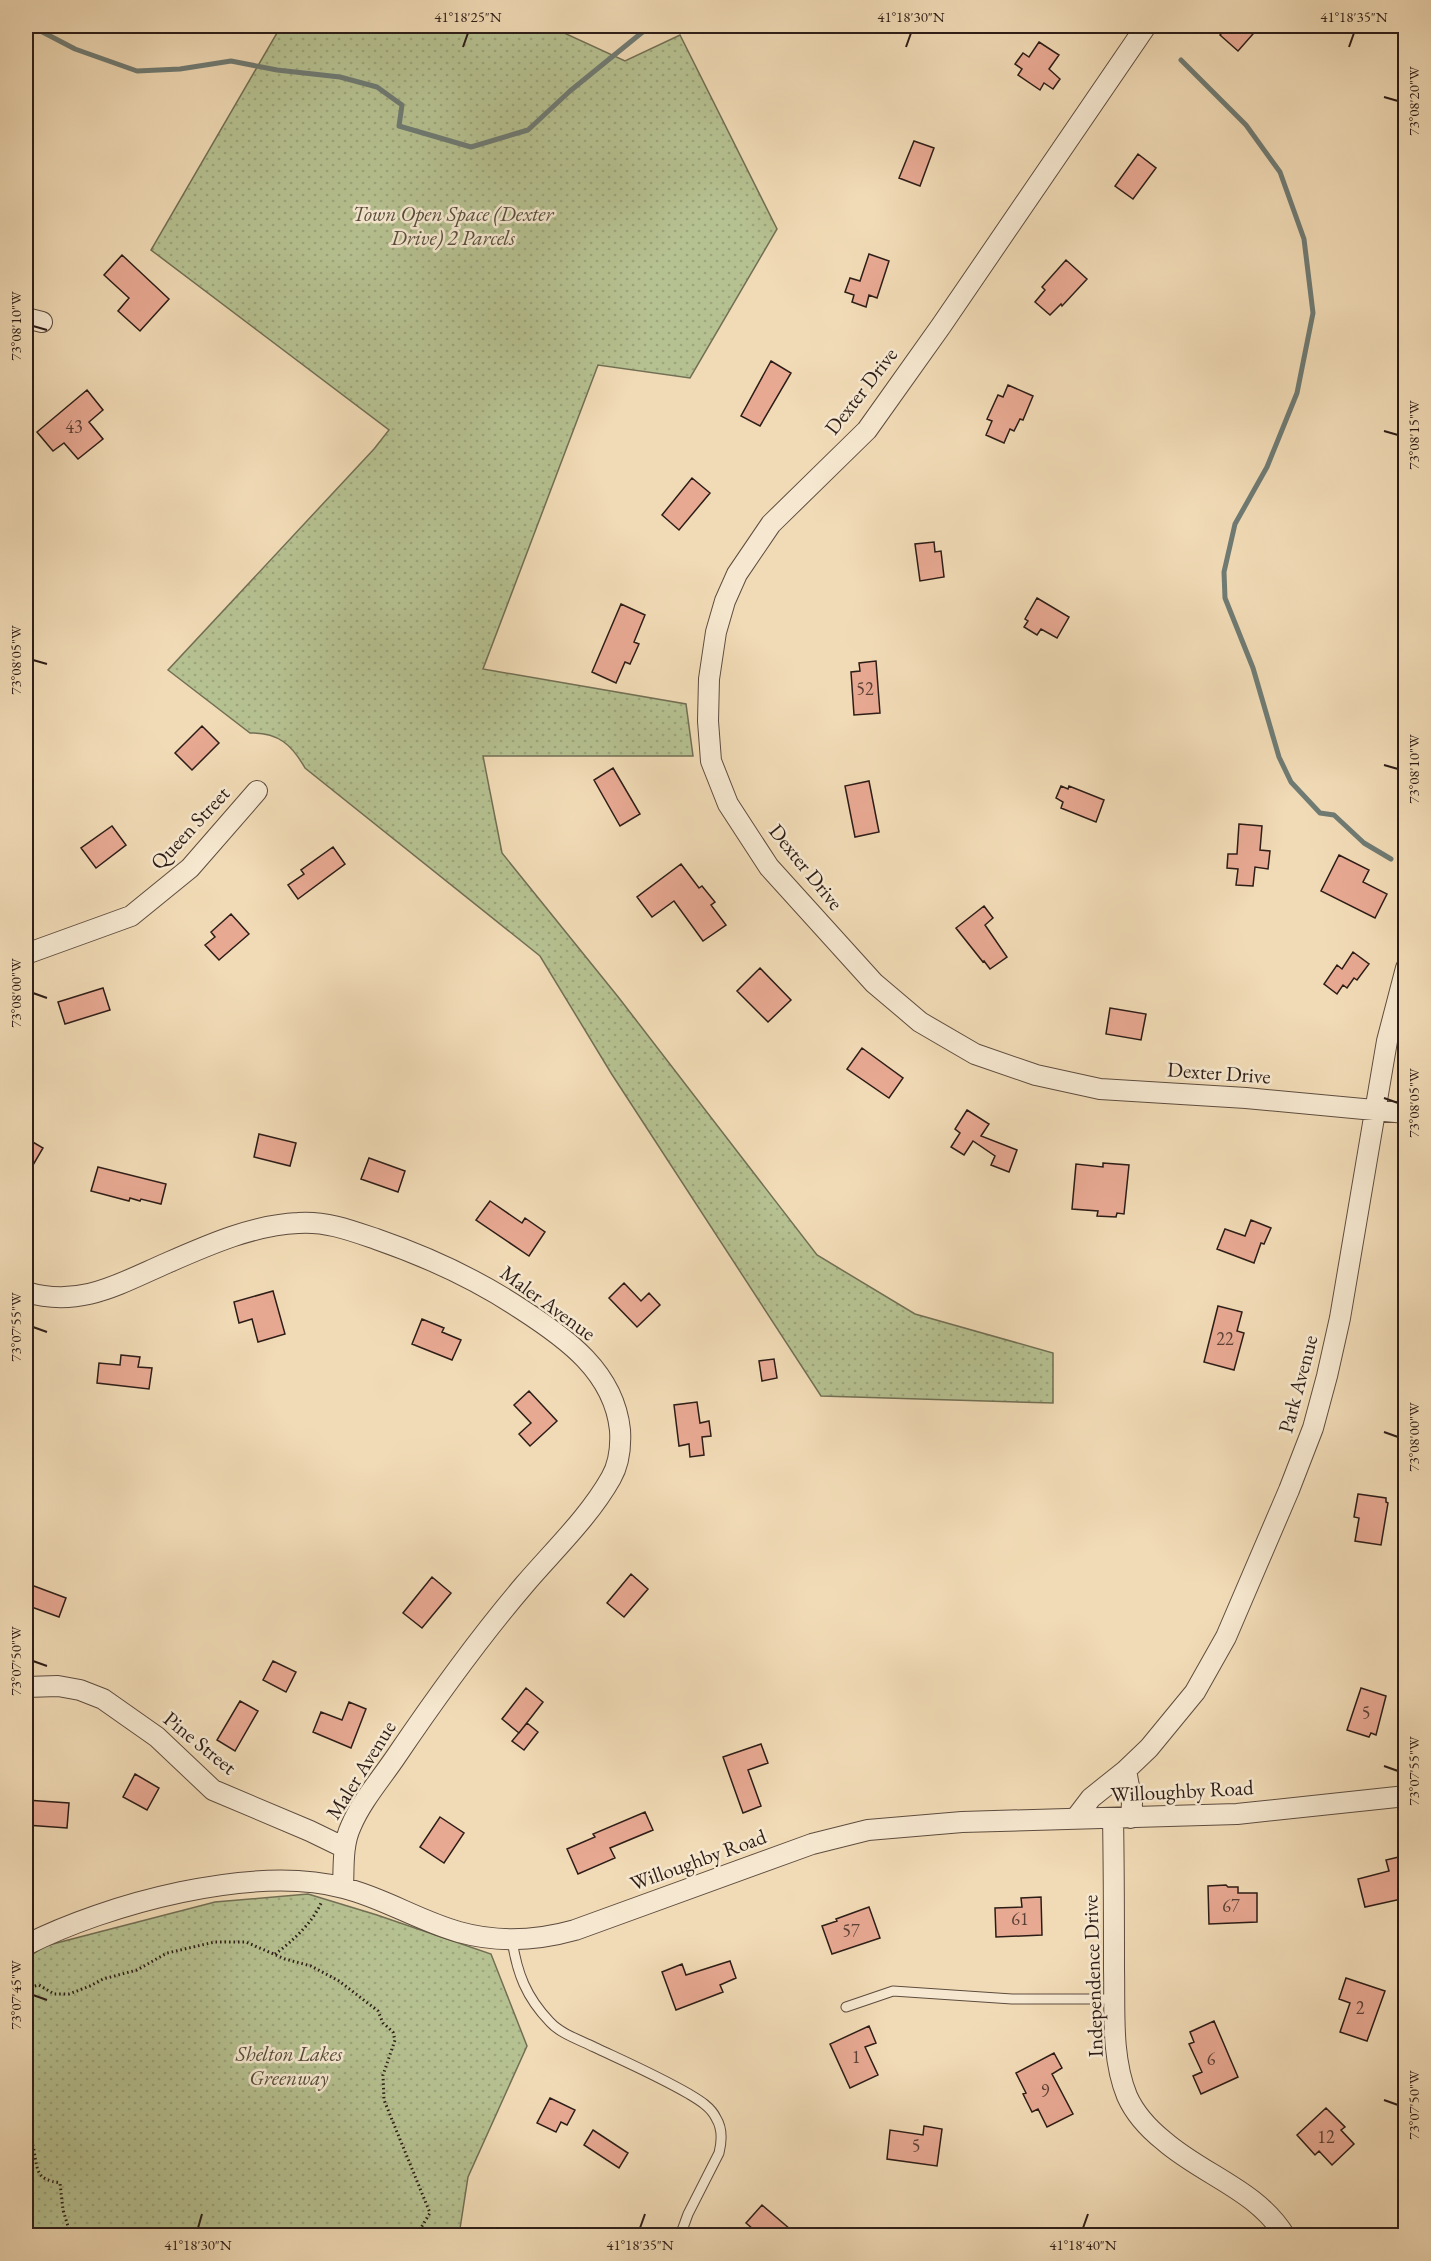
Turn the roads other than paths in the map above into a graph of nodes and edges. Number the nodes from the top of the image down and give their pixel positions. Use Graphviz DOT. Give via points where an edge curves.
graph roads {
  1 [pos="1146,26"];
  2 [pos="257,791"];
  3 [pos="26,954"];
  4 [pos="1406,968"];
  5 [pos="1375,1111"];
  6 [pos="1406,1113"];
  7 [pos="26,1292"];
  8 [pos="26,1687"];
  9 [pos="1126,1770"];
  10 [pos="1406,1796"];
  11 [pos="1122,1818"];
  12 [pos="1075,1819"];
  13 [pos="345,1848"];
  14 [pos="336,1886"];
  15 [pos="512,1940"];
  16 [pos="26,1945"];
  17 [pos="1114,1999"];
  18 [pos="846,2007"];
  19 [pos="680,2235"];
  20 [pos="1285,2235"];
  1 -- 5 [label="street, Dexter Drive" via="867,430 771,524 737,573 716,632 709,679 711,761 728,804 776,875 874,983 920,1022 975,1054 1036,1075 1100,1089"];
  2 -- 3 [label="street, Queen Street" via="190,868 131,916"];
  4 -- 5 [label="street, Park Avenue" via="1387,1041"];
  5 -- 6 [label="street, Dexter Drive"];
  5 -- 9 [label="street, Park Avenue" via="1340,1318 1313,1428 1258,1565 1209,1668 1178,1715"];
  7 -- 13 [label="street, Maler Avenue" via="55,1298 86,1295 231,1237 298,1223 335,1226 398,1246 481,1284 551,1329 592,1364 601,1378 612,1399 620,1432 618,1462 612,1477 593,1505 500,1614 411,1735 350,1827"];
  8 -- 13 [label="street, Pine Street" via="58,1686 103,1699 157,1737 213,1790"];
  9 -- 11 [label="street" via="1132,1803"];
  9 -- 12 [label="street, Park Avenue" via="1091,1798"];
  10 -- 11 [label="street, Willoughby Road" via="1237,1814"];
  11 -- 12 [label="street, Willoughby Road"];
  11 -- 17 [label="street, Independence Drive"];
  12 -- 15 [label="street, Willoughby Road" via="962,1822 868,1830 812,1844 575,1930"];
  13 -- 14 [label="street, Maler Avenue"];
  14 -- 15 [label="street, Willoughby Road" via="458,1932"];
  14 -- 16 [label="street, Willoughby Road" via="260,1882 187,1891 91,1916"];
  15 -- 19 [label="lane" via="523,1984 551,2024 666,2080 716,2115 721,2128 719,2153"];
  17 -- 18 [label="lane" via="1012,1999 893,1990"];
  17 -- 20 [label="street, Independence Drive" via="1121,2073 1136,2113 1175,2151 1260,2205"];
}
